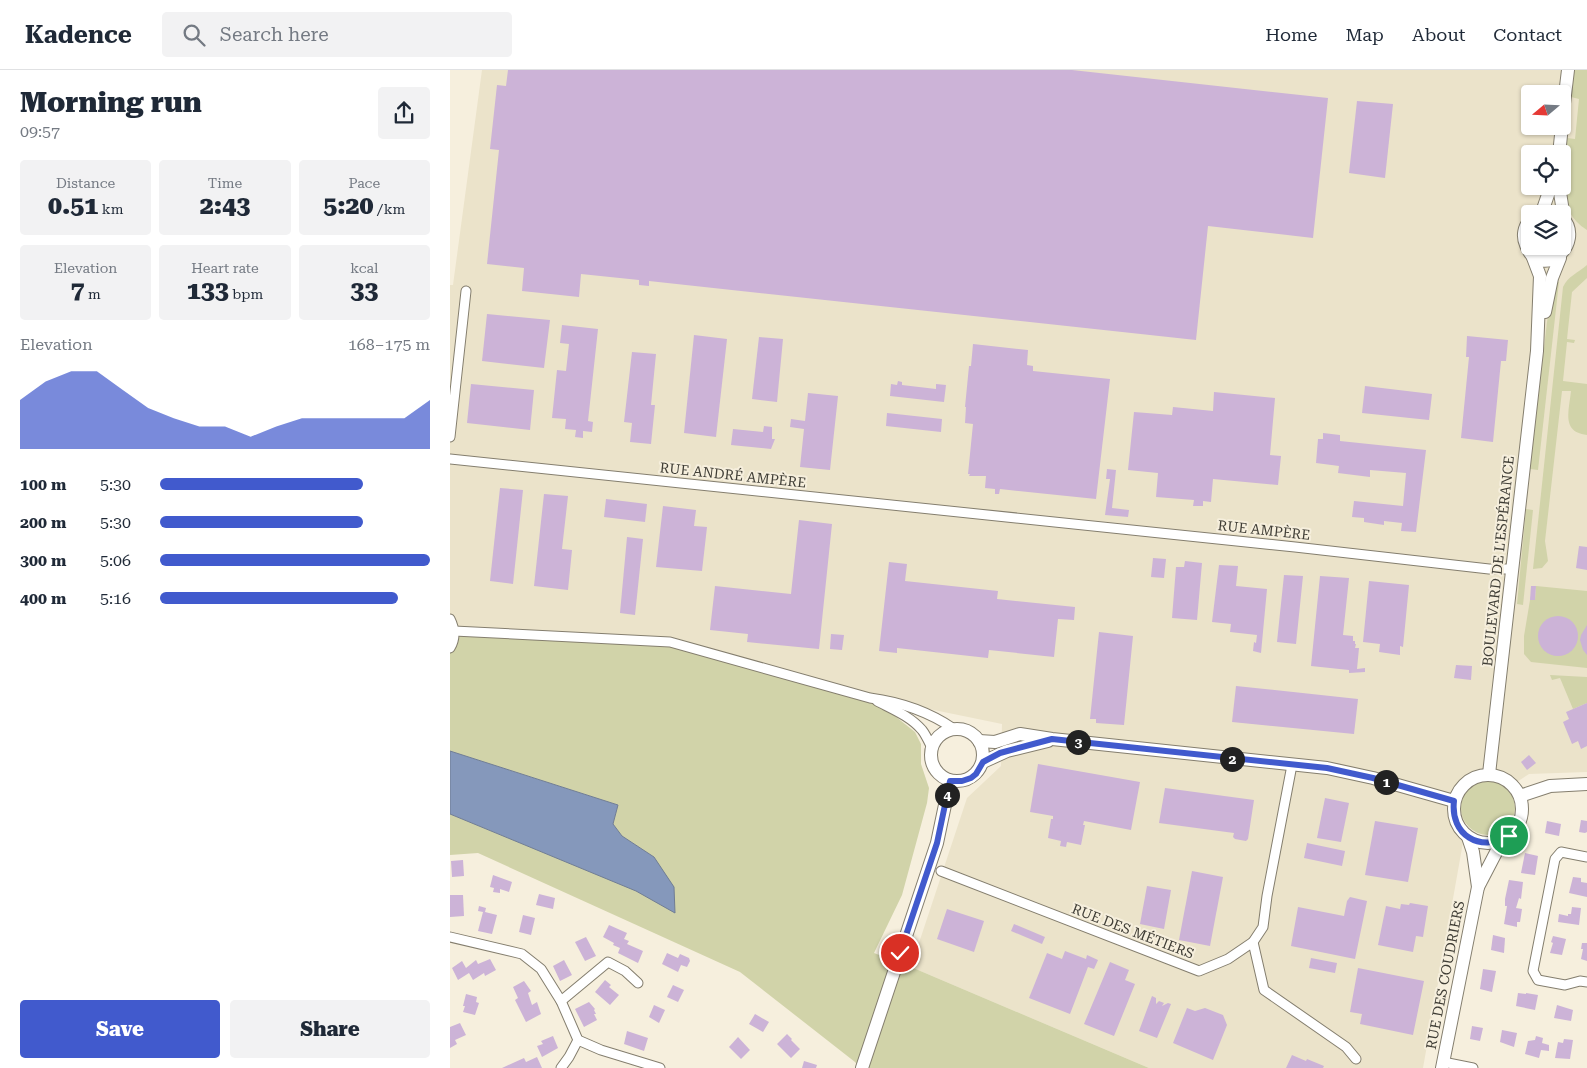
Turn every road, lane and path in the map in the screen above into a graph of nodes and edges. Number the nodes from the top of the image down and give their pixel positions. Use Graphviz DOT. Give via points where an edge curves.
graph roads {
  1 [pos="1568,70"];
  2 [pos="1566,85"];
  3 [pos="1532,255"];
  4 [pos="1563,255"];
  5 [pos="1560,258"];
  6 [pos="466,291"];
  7 [pos="1537,351"];
  8 [pos="450,437"];
  9 [pos="450,459"];
  10 [pos="1013,518"];
  11 [pos="1512,569"];
  12 [pos="450,619"];
  13 [pos="454,631"];
  14 [pos="450,648"];
  15 [pos="870,698"];
  16 [pos="954,729"];
  17 [pos="1052,739"];
  18 [pos="979,741"];
  19 [pos="932,748"];
  20 [pos="983,762"];
  21 [pos="1292,765"];
  22 [pos="1489,774"];
  23 [pos="950,781"];
  24 [pos="1587,784"];
  25 [pos="1520,796"];
  26 [pos="1454,801"];
  27 [pos="1468,836"];
  28 [pos="1503,839"];
  29 [pos="1587,857"];
  30 [pos="941,871"];
  31 [pos="1478,887"];
  32 [pos="450,937"];
  33 [pos="1253,942"];
  34 [pos="1587,982"];
  35 [pos="638,984"];
  36 [pos="561,1001"];
  37 [pos="578,1040"];
  38 [pos="1356,1059"];
  39 [pos="1443,1065"];
  40 [pos="561,1068"];
  41 [pos="660,1068"];
  42 [pos="862,1068"];
  43 [pos="1473,1068"];
  1 -- 2 [label="street"];
  3 -- 5 [label="street" via="1546,261"];
  3 -- 7 [label="street, BOULEVARD DE L'ESPÉRANCE" via="1540,276"];
  4 -- 5 [label="street, BOULEVARD DE L'ESPÉRANCE"];
  5 -- 7 [label="street, BOULEVARD DE L'ESPÉRANCE" via="1552,278"];
  6 -- 8 [label="street"];
  7 -- 11 [label="street, BOULEVARD DE L'ESPÉRANCE"];
  9 -- 10 [label="street, RUE ANDRÉ AMPÈRE"];
  10 -- 11 [label="street, RUE AMPÈRE"];
  11 -- 22 [label="street, BOULEVARD DE L'ESPÉRANCE"];
  12 -- 13 [label="street"];
  13 -- 14 [label="street"];
  13 -- 15 [label="street" via="670,642"];
  15 -- 16 [label="street" via="916,709"];
  15 -- 19 [label="street" via="916,724"];
  16 -- 18 [label="street" via="970,732"];
  16 -- 19 [label="street" via="937,738"];
  17 -- 18 [label="street" via="1020,734 995,742"];
  17 -- 20 [label="street" via="1007,750"];
  17 -- 21 [label="street"];
  18 -- 20 [label="street" via="983,748"];
  19 -- 23 [label="street" via="933,766"];
  20 -- 23 [label="street" via="971,778"];
  21 -- 26 [label="street" via="1350,773"];
  21 -- 33 [label="street, RUE DES MÉTIERS" via="1263,927"];
  22 -- 25 [label="street" via="1508,781"];
  22 -- 26 [label="street" via="1467,781"];
  23 -- 42 [label="street" via="937,843"];
  24 -- 25 [label="street" via="1550,786"];
  25 -- 28 [label="street" via="1521,818"];
  26 -- 27 [label="street" via="1455,821"];
  27 -- 28 [label="street" via="1485,843"];
  27 -- 31 [label="street, RUE DES COUDRIERS"];
  28 -- 31 [label="street, RUE DES COUDRIERS"];
  29 -- 34 [label="street" via="1561,852 1555,858 1533,971 1538,980 1565,985"];
  30 -- 33 [label="street, RUE DES MÉTIERS" via="1199,971 1228,960"];
  31 -- 39 [label="street, RUE DES COUDRIERS"];
  32 -- 36 [label="street" via="522,954 541,969"];
  33 -- 38 [label="street" via="1264,990 1346,1047"];
  35 -- 36 [label="street" via="625,971 608,962"];
  36 -- 37 [label="street"];
  37 -- 40 [label="street"];
  37 -- 41 [label="street"];
  39 -- 43 [label="street"];
}
